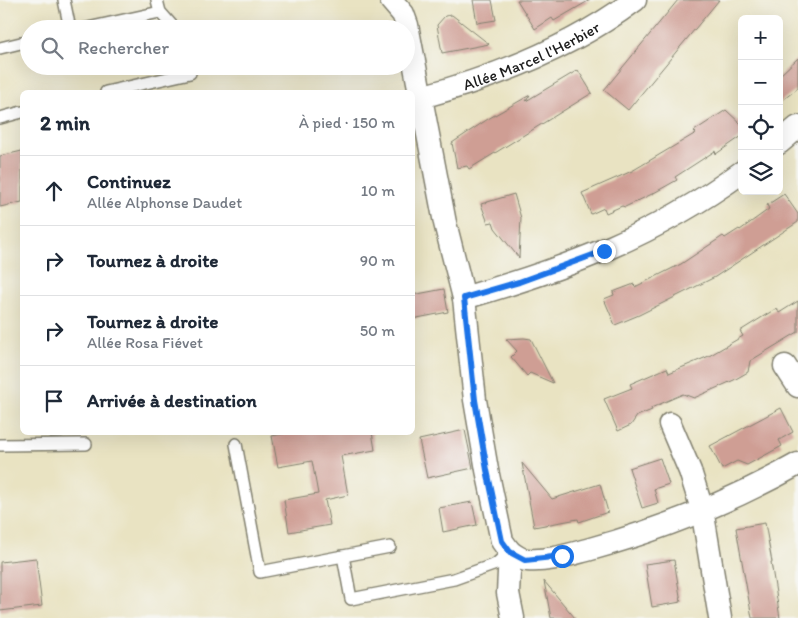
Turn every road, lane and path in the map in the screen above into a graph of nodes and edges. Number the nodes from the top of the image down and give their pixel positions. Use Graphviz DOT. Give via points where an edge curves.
graph roads {
  1 [pos="64,0"];
  2 [pos="635,0"];
  3 [pos="396,2"];
  4 [pos="158,6"];
  5 [pos="68,20"];
  6 [pos="112,20"];
  7 [pos="168,20"];
  8 [pos="405,20"];
  9 [pos="20,43"];
  10 [pos="0,48"];
  11 [pos="415,68"];
  12 [pos="181,75"];
  13 [pos="115,90"];
  14 [pos="421,97"];
  15 [pos="20,113"];
  16 [pos="0,118"];
  17 [pos="798,128"];
  18 [pos="783,140"];
  19 [pos="738,175"];
  20 [pos="464,298"];
  21 [pos="785,366"];
  22 [pos="798,386"];
  23 [pos="670,424"];
  24 [pos="86,444"];
  25 [pos="236,444"];
  26 [pos="0,445"];
  27 [pos="798,464"];
  28 [pos="702,509"];
  29 [pos="390,547"];
  30 [pos="510,552"];
  31 [pos="342,556"];
  32 [pos="513,618"];
  33 [pos="720,618"];
  1 -- 5 [label="lane"];
  2 -- 14 [label="street, Allée Marcel l'Herbier" via="588,32 535,58 471,83"];
  3 -- 8 [label="street"];
  4 -- 6 [label="lane"];
  4 -- 7 [label="lane"];
  9 -- 10 [label="lane"];
  11 -- 14 [label="street"];
  12 -- 13 [label="lane"];
  14 -- 20 [label="street" via="445,224"];
  15 -- 16 [label="lane"];
  17 -- 18 [label="street"];
  19 -- 20 [label="street" via="674,216 611,248 519,282"];
  20 -- 30 [label="street" via="475,400 487,470 502,541"];
  21 -- 22 [label="street"];
  23 -- 28 [label="street"];
  24 -- 26 [label="lane"];
  25 -- 31 [label="lane" via="260,572"];
  27 -- 28 [label="street"];
  28 -- 30 [label="street" via="618,541 562,556 525,560"];
  28 -- 33 [label="street"];
  29 -- 31 [label="lane"];
  30 -- 31 [label="lane" via="496,564 454,579 351,599"];
  30 -- 32 [label="street" via="508,593"];
}
